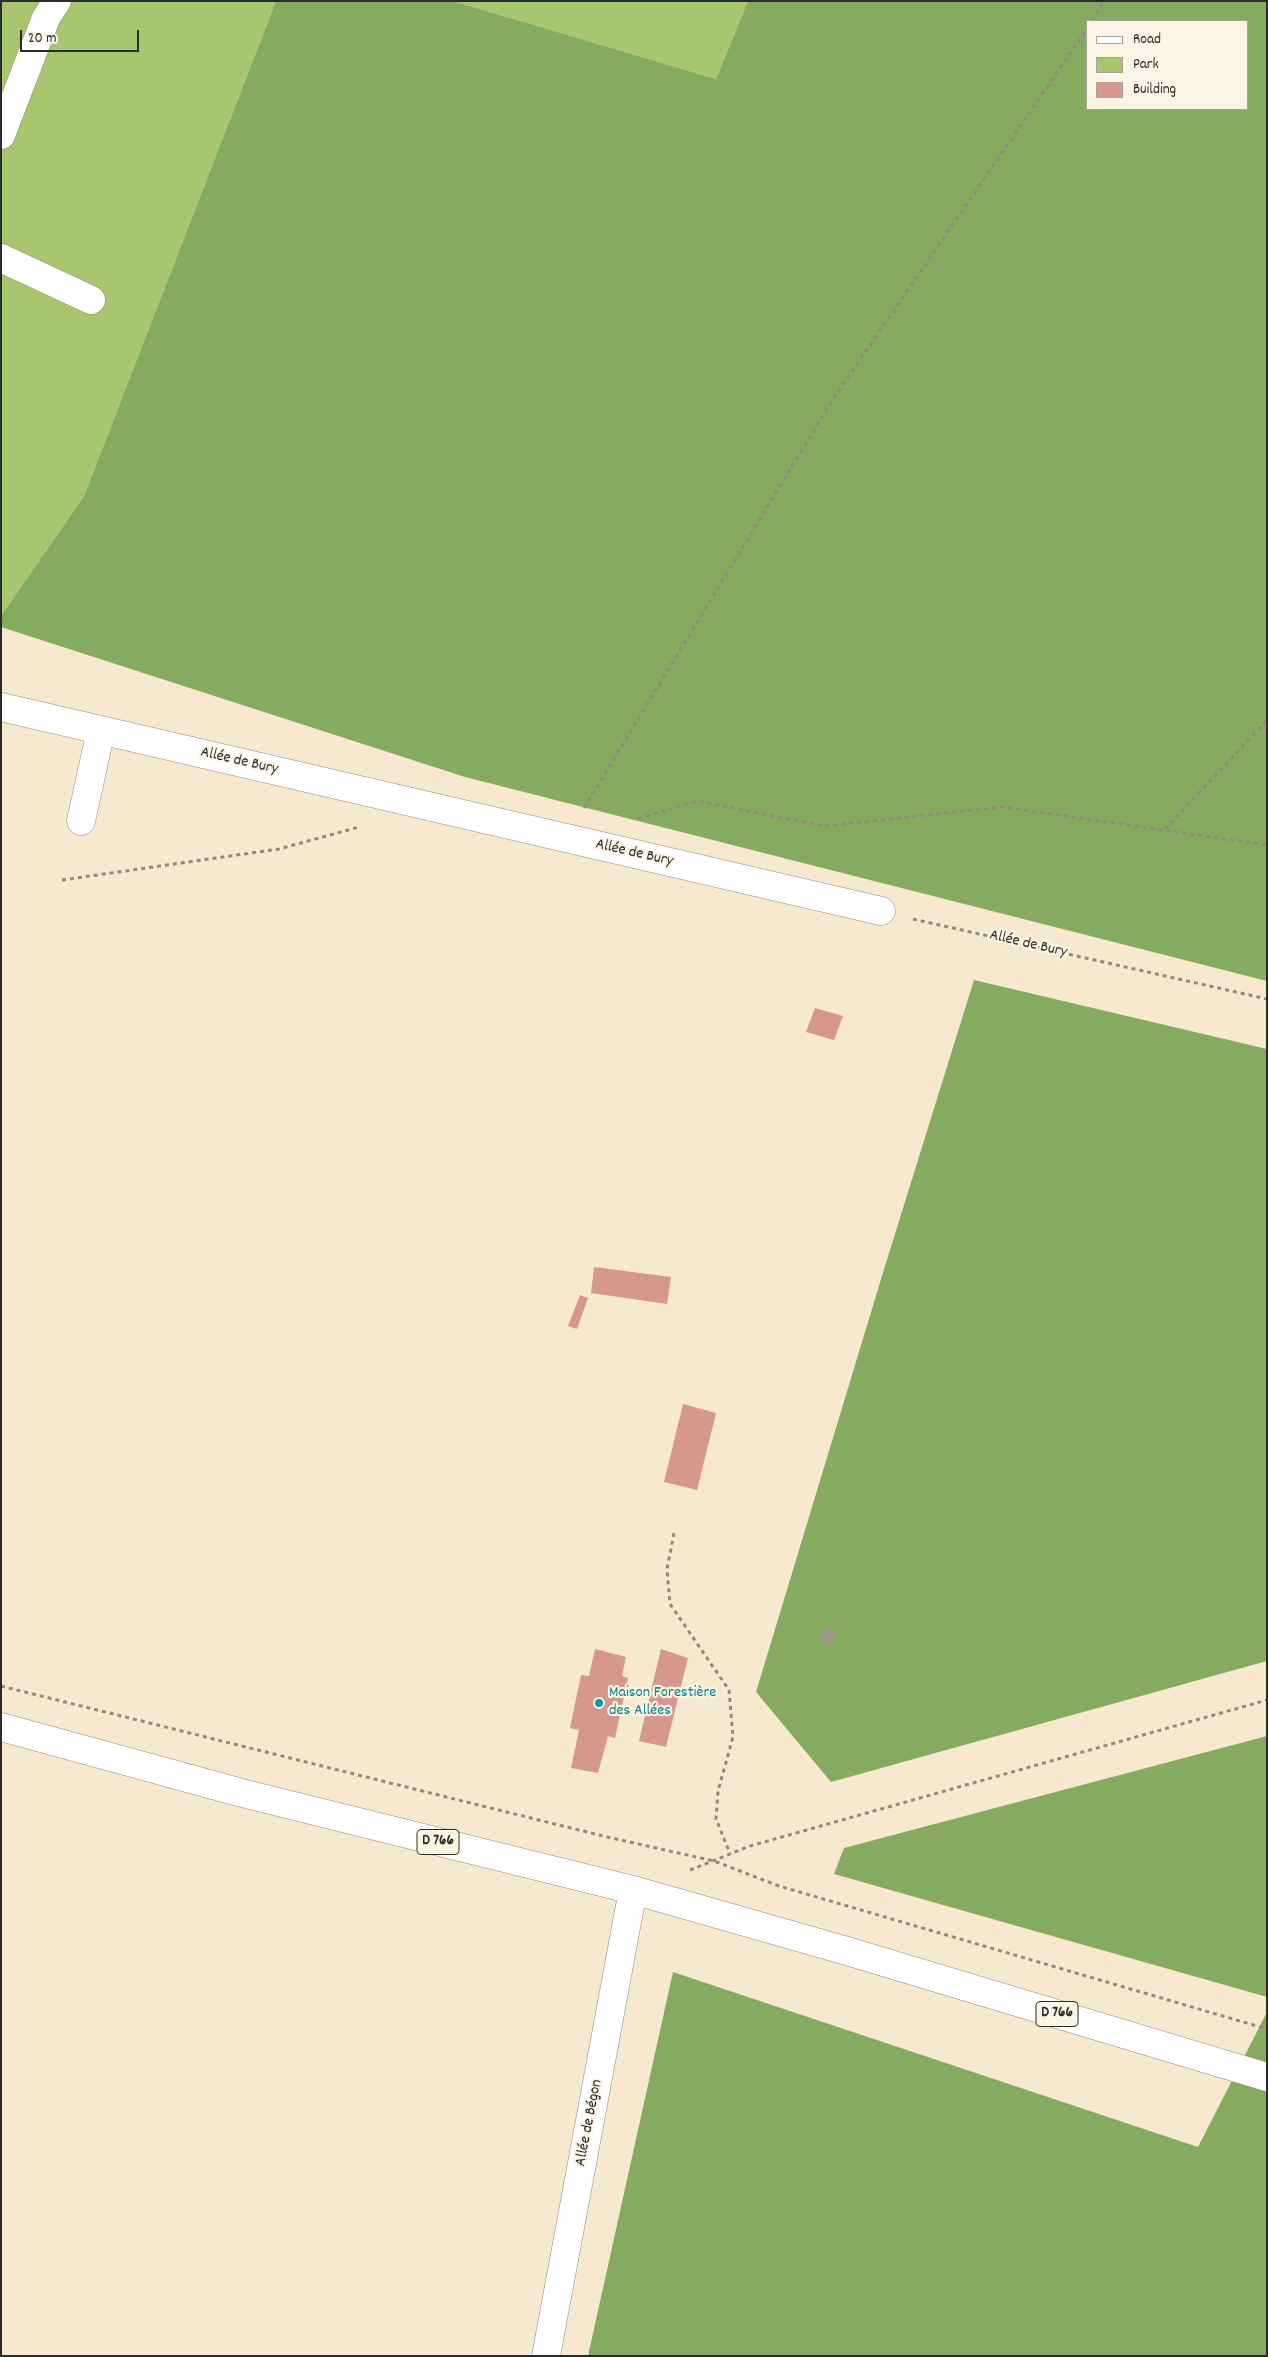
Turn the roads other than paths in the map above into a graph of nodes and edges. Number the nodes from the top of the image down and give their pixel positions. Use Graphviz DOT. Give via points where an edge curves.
graph roads {
  1 [pos="50,7"];
  2 [pos="1,136"];
  3 [pos="1,258"];
  4 [pos="90,300"];
  5 [pos="1,707"];
  6 [pos="101,730"];
  7 [pos="80,821"];
  8 [pos="881,911"];
  9 [pos="1,1727"];
  10 [pos="634,1890"];
  11 [pos="1267,2077"];
  12 [pos="546,2356"];
  1 -- 2 [label="street"];
  3 -- 4 [label="street"];
  5 -- 6 [label="street, Allée de Bury"];
  6 -- 7 [label="street"];
  6 -- 8 [label="street, Allée de Bury"];
  9 -- 10 [label="street, D 766" via="242,1793"];
  10 -- 11 [label="street, D 766"];
  10 -- 12 [label="street, Allée de Bégon"];
}
